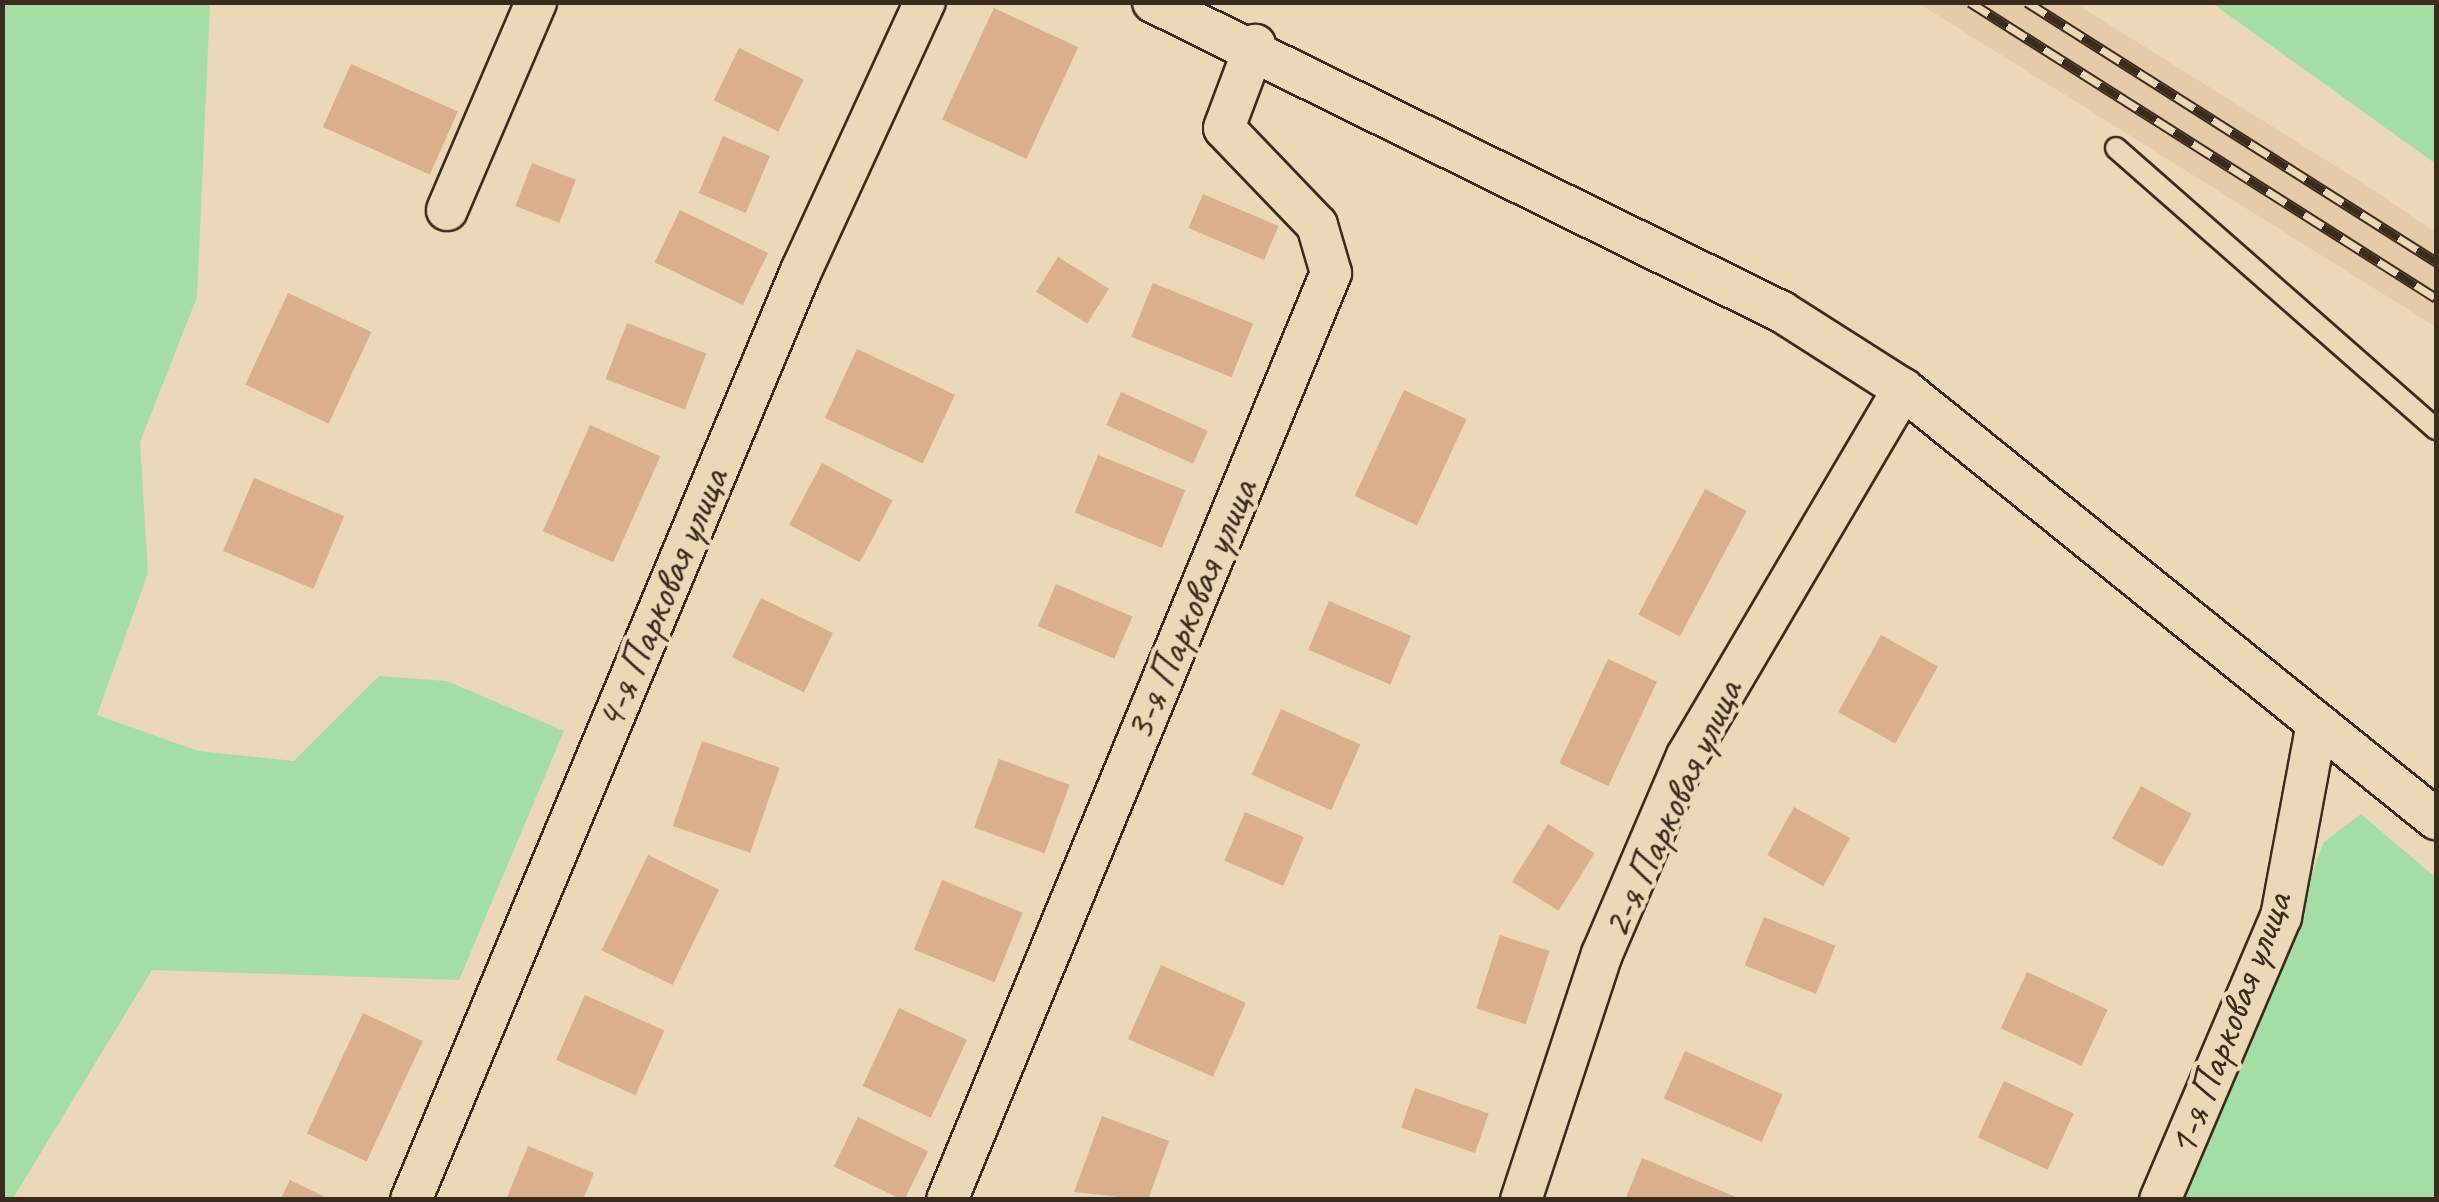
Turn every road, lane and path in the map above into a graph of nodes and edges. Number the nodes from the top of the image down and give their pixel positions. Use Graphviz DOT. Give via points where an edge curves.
graph roads {
  1 [pos="536,2"];
  2 [pos="925,2"];
  3 [pos="1153,2"];
  4 [pos="1255,45"];
  5 [pos="2116,148"];
  6 [pos="447,210"];
  7 [pos="1903,389"];
  8 [pos="2436,429"];
  9 [pos="2316,728"];
  10 [pos="2436,819"];
  11 [pos="410,1200"];
  12 [pos="946,1200"];
  13 [pos="1521,1200"];
  14 [pos="2160,1200"];
  1 -- 6 [label="street"];
  2 -- 11 [label="street, 4-я Парковая улица" via="801,271"];
  3 -- 4 [label="street"];
  4 -- 7 [label="street" via="1782,312"];
  4 -- 12 [label="street, 3-я Парковая улица" via="1224,128 1317,225 1330,273"];
  5 -- 8 [label="lane"];
  7 -- 9 [label="street"];
  7 -- 13 [label="street, 2-я Парковая улица" via="1687,756 1602,954"];
  9 -- 10 [label="street"];
  9 -- 14 [label="street, 1-я Парковая улица" via="2281,917"];
}
